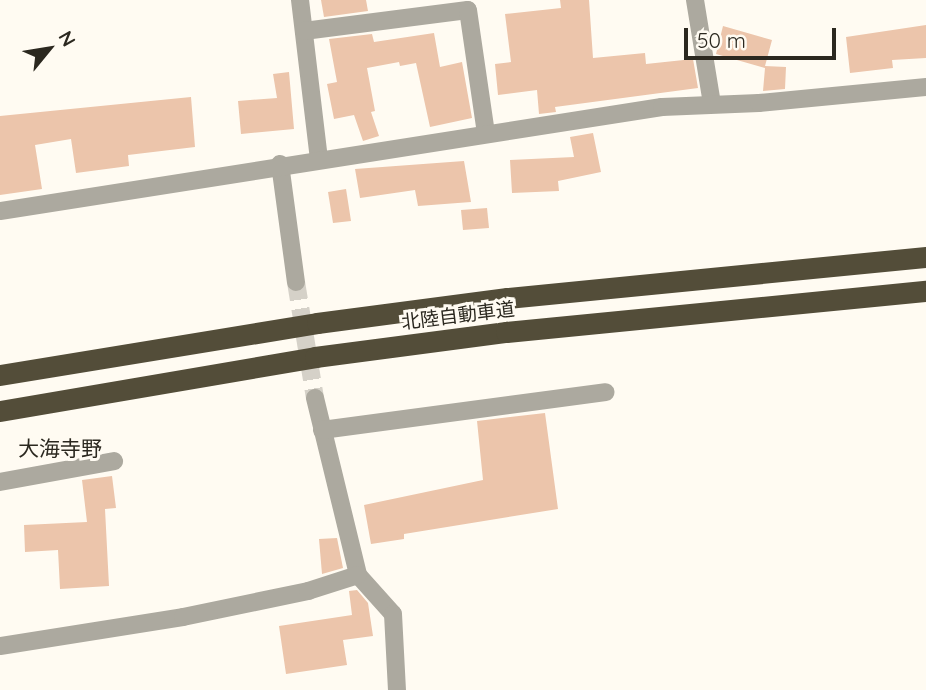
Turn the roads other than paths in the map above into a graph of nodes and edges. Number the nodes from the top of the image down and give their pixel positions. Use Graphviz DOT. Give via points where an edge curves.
graph roads {
  1 [pos="300,0"];
  2 [pos="695,0"];
  3 [pos="304,32"];
  4 [pos="926,87"];
  5 [pos="712,104"];
  6 [pos="486,134"];
  7 [pos="319,159"];
  8 [pos="280,164"];
  9 [pos="0,211"];
  10 [pos="926,257"];
  11 [pos="296,282"];
  12 [pos="926,291"];
  13 [pos="0,375"];
  14 [pos="605,392"];
  15 [pos="315,398"];
  16 [pos="0,411"];
  17 [pos="322,430"];
  18 [pos="114,461"];
  19 [pos="0,482"];
  20 [pos="358,575"];
  21 [pos="0,646"];
  22 [pos="397,690"];
  1 -- 3 [label="street"];
  2 -- 5 [label="street"];
  3 -- 6 [label="street" via="468,10"];
  3 -- 7 [label="street"];
  4 -- 5 [label="street"];
  5 -- 6 [label="street" via="662,107"];
  6 -- 7 [label="street"];
  7 -- 8 [label="street"];
  8 -- 9 [label="street"];
  8 -- 11 [label="street"];
  10 -- 13 [label="highway, 北陸自動車道" via="507,298 317,323"];
  12 -- 16 [label="highway, 北陸自動車道" via="506,332 315,357"];
  14 -- 17 [label="street"];
  15 -- 17 [label="street"];
  17 -- 20 [label="street"];
  18 -- 19 [label="street"];
  20 -- 21 [label="street" via="308,591 183,617"];
  20 -- 22 [label="street" via="393,614"];
}
